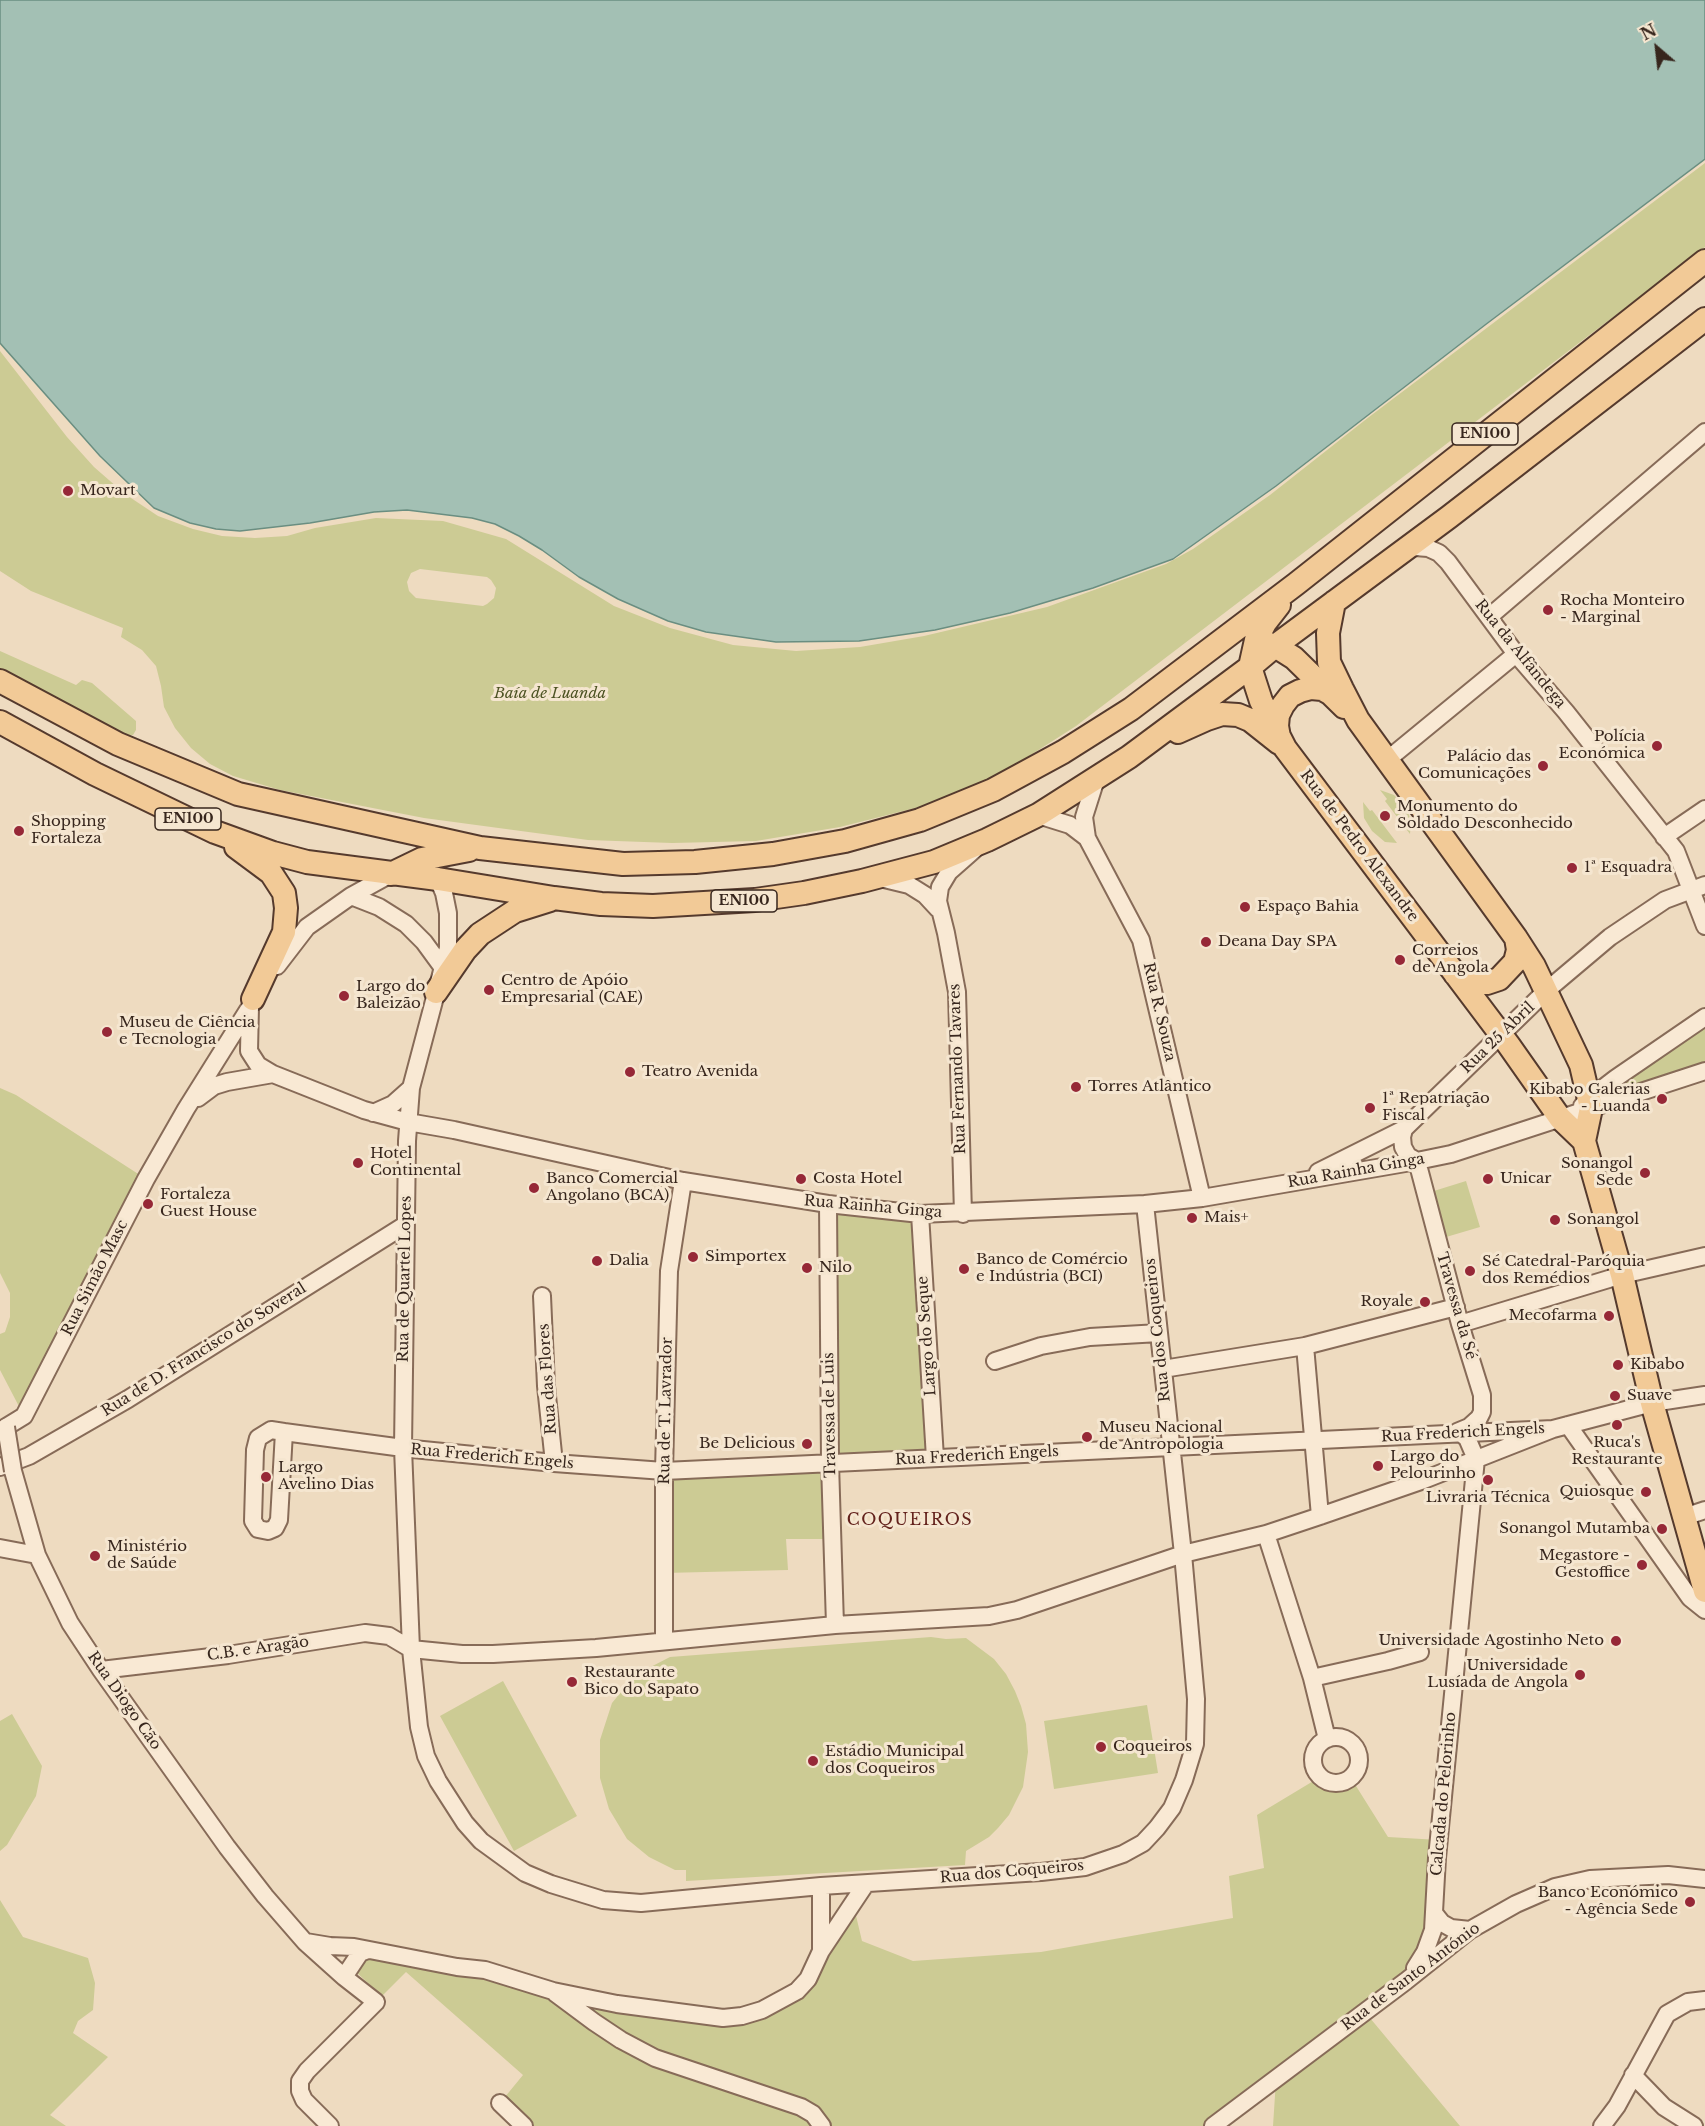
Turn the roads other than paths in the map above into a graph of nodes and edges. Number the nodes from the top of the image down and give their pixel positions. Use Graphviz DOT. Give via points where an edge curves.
graph roads {
  1 [pos="1705,261"];
  2 [pos="1705,272"];
  3 [pos="1674,285"];
  4 [pos="1705,320"];
  5 [pos="1705,432"];
  6 [pos="1449,517"];
  7 [pos="1405,550"];
  8 [pos="1448,562"];
  9 [pos="1296,584"];
  10 [pos="1334,602"];
  11 [pos="1489,617"];
  12 [pos="1265,643"];
  13 [pos="1516,654"];
  14 [pos="1250,667"];
  15 [pos="1172,679"];
  16 [pos="0,681"];
  17 [pos="1331,694"];
  18 [pos="1358,720"];
  19 [pos="0,722"];
  20 [pos="1282,743"];
  21 [pos="1129,758"];
  22 [pos="1387,760"];
  23 [pos="1096,779"];
  24 [pos="1705,809"];
  25 [pos="1038,815"];
  26 [pos="372,823"];
  27 [pos="215,832"];
  28 [pos="1664,837"];
  29 [pos="1087,838"];
  30 [pos="987,840"];
  31 [pos="480,848"];
  32 [pos="422,859"];
  33 [pos="391,874"];
  34 [pos="877,877"];
  35 [pos="438,879"];
  36 [pos="1698,887"];
  37 [pos="351,896"];
  38 [pos="554,898"];
  39 [pos="938,909"];
  40 [pos="1705,926"];
  41 [pos="1516,938"];
  42 [pos="443,968"];
  43 [pos="1455,974"];
  44 [pos="1546,991"];
  45 [pos="436,992"];
  46 [pos="251,1003"];
  47 [pos="1705,1017"];
  48 [pos="1501,1035"];
  49 [pos="1705,1071"];
  50 [pos="273,1074"];
  51 [pos="411,1088"];
  52 [pos="186,1109"];
  53 [pos="1580,1109"];
  54 [pos="373,1113"];
  55 [pos="408,1122"];
  56 [pos="1404,1129"];
  57 [pos="1417,1161"];
  58 [pos="683,1181"];
  59 [pos="1301,1181"];
  60 [pos="1202,1198"];
  61 [pos="828,1204"];
  62 [pos="1145,1204"];
  63 [pos="920,1214"];
  64 [pos="963,1214"];
  65 [pos="405,1225"];
  66 [pos="1705,1256"];
  67 [pos="1622,1275"];
  68 [pos="542,1296"];
  69 [pos="1455,1307"];
  70 [pos="1460,1324"];
  71 [pos="1159,1333"];
  72 [pos="1305,1346"];
  73 [pos="995,1361"];
  74 [pos="1162,1369"];
  75 [pos="1705,1395"];
  76 [pos="1652,1403"];
  77 [pos="6,1427"];
  78 [pos="1561,1427"];
  79 [pos="284,1432"];
  80 [pos="1455,1434"];
  81 [pos="1314,1440"];
  82 [pos="403,1448"];
  83 [pos="1171,1448"];
  84 [pos="934,1458"];
  85 [pos="1476,1459"];
  86 [pos="554,1463"];
  87 [pos="830,1463"];
  88 [pos="6,1469"];
  89 [pos="664,1471"];
  90 [pos="1695,1514"];
  91 [pos="1320,1516"];
  92 [pos="1266,1534"];
  93 [pos="0,1548"];
  94 [pos="1183,1554"];
  95 [pos="37,1555"];
  96 [pos="1704,1588"];
  97 [pos="1705,1610"];
  98 [pos="835,1625"];
  99 [pos="664,1641"];
  100 [pos="411,1649"];
  101 [pos="1420,1652"];
  102 [pos="101,1670"];
  103 [pos="1312,1678"];
  104 [pos="1327,1739"];
  105 [pos="1705,1866"];
  106 [pos="1668,1875"];
  107 [pos="1705,1879"];
  108 [pos="865,1885"];
  109 [pos="821,1886"];
  110 [pos="1434,1913"];
  111 [pos="1470,1930"];
  112 [pos="305,1942"];
  113 [pos="368,1950"];
  114 [pos="821,1951"];
  115 [pos="344,1977"];
  116 [pos="1406,1981"];
  117 [pos="553,1991"];
  118 [pos="1705,2000"];
  119 [pos="1633,2075"];
  120 [pos="500,2103"];
  121 [pos="330,2126"];
  122 [pos="524,2126"];
  123 [pos="822,2126"];
  124 [pos="1213,2126"];
  125 [pos="1602,2126"];
  126 [pos="1694,2126"];
  1 -- 3 [label="main road, EN100"];
  2 -- 3 [label="main road"];
  3 -- 9 [label="main road, EN100"];
  4 -- 6 [label="main road, EN100"];
  5 -- 11 [label="street"];
  6 -- 7 [label="main road, EN100"];
  6 -- 8 [label="street" via="1442,539"];
  7 -- 8 [label="street" via="1428,548"];
  7 -- 10 [label="main road, EN100"];
  8 -- 11 [label="street, Rua da Alfândega"];
  9 -- 12 [label="main road" via="1265,623"];
  9 -- 15 [label="main road, EN100"];
  10 -- 12 [label="main road, EN100"];
  10 -- 18 [label="main road" via="1328,633 1329,663"];
  11 -- 13 [label="street, Rua da Alfândega"];
  12 -- 14 [label="main road, EN100"];
  12 -- 15 [label="main road" via="1238,644"];
  12 -- 17 [label="main road" via="1294,658"];
  13 -- 22 [label="street"];
  13 -- 28 [label="street, Rua da Alfândega"];
  14 -- 20 [label="main road" via="1261,701"];
  14 -- 21 [label="main road, EN100"];
  15 -- 31 [label="main road, EN100" via="1063,753 993,790 920,820 845,841 773,854 623,864"];
  16 -- 26 [label="main road, EN100" via="118,744 238,794"];
  17 -- 18 [label="main road"];
  17 -- 20 [label="main road" via="1311,688 1290,696 1278,715"];
  18 -- 22 [label="main road"];
  19 -- 27 [label="main road, EN100" via="95,774"];
  20 -- 21 [label="main road" via="1250,720 1222,714"];
  20 -- 43 [label="main road, Rua de Pedro Alexandre"];
  21 -- 23 [label="main road, EN100"];
  22 -- 41 [label="main road"];
  23 -- 25 [label="main road, EN100"];
  23 -- 29 [label="street" via="1084,817"];
  24 -- 28 [label="street"];
  25 -- 29 [label="street" via="1070,825"];
  25 -- 30 [label="main road, EN100"];
  26 -- 31 [label="main road, EN100"];
  26 -- 32 [label="main road" via="400,837"];
  27 -- 33 [label="main road, EN100" via="307,862"];
  27 -- 46 [label="main road" via="272,873 284,893 284,932"];
  28 -- 36 [label="street, Rua da Alfândega"];
  29 -- 60 [label="street, Rua R. Souza" via="1146,953"];
  30 -- 34 [label="main road, EN100" via="934,862"];
  30 -- 39 [label="street" via="949,872 938,894"];
  31 -- 32 [label="main road"];
  32 -- 33 [label="main road"];
  32 -- 35 [label="main road"];
  33 -- 35 [label="main road, EN100"];
  33 -- 37 [label="street"];
  34 -- 38 [label="main road, EN100" via="804,893 710,904 601,904"];
  34 -- 39 [label="street" via="909,885"];
  35 -- 38 [label="main road, EN100"];
  35 -- 42 [label="street, Rua de Quartel Lopes" via="448,913 448,948"];
  36 -- 40 [label="street, Rua da Alfândega"];
  36 -- 44 [label="street, Rua 25 Abril" via="1649,909"];
  37 -- 42 [label="street" via="406,924"];
  37 -- 46 [label="street" via="307,927"];
  38 -- 45 [label="main road" via="515,911 480,933"];
  39 -- 64 [label="street, Rua Fernando Tavares" via="957,992"];
  41 -- 43 [label="main road" via="1515,962 1499,979 1475,983"];
  41 -- 44 [label="main road"];
  42 -- 45 [label="street, Rua de Quartel Lopes"];
  43 -- 48 [label="main road, Rua de Pedro Alexandre"];
  44 -- 48 [label="street, Rua 25 Abril"];
  44 -- 53 [label="main road" via="1581,1065"];
  45 -- 51 [label="street, Rua de Quartel Lopes"];
  46 -- 50 [label="street, Rua Rainha Ginga" via="249,1050 258,1065"];
  46 -- 52 [label="street, Rua Simão Masc"];
  47 -- 53 [label="street"];
  48 -- 53 [label="main road, Rua de Pedro Alexandre"];
  48 -- 56 [label="street, Rua 25 Abril"];
  49 -- 53 [label="street, Rua Rainha Ginga"];
  50 -- 52 [label="street" via="214,1086"];
  50 -- 54 [label="street, Rua Rainha Ginga"];
  51 -- 54 [label="street" via="393,1104"];
  51 -- 55 [label="street, Rua de Quartel Lopes"];
  52 -- 77 [label="street, Rua Simão Masc" via="24,1416"];
  53 -- 57 [label="street, Rua Rainha Ginga" via="1446,1155"];
  53 -- 67 [label="main road, Rua de Pedro Alexandre" via="1584,1142"];
  54 -- 55 [label="street, Rua Rainha Ginga"];
  55 -- 58 [label="street, Rua Rainha Ginga"];
  55 -- 65 [label="street, Rua de Quartel Lopes"];
  56 -- 57 [label="street, Travessa da Sé" via="1403,1147"];
  56 -- 59 [label="street, Rua 25 Abril"];
  57 -- 59 [label="street, Rua Rainha Ginga"];
  57 -- 69 [label="street, Travessa da Sé"];
  58 -- 61 [label="street, Rua Rainha Ginga"];
  58 -- 89 [label="street, Rua de T. Lavrador" via="669,1271"];
  59 -- 60 [label="street, Rua Rainha Ginga"];
  60 -- 62 [label="street, Rua Rainha Ginga"];
  61 -- 63 [label="street, Rua Rainha Ginga"];
  61 -- 87 [label="street, Travessa de Luis"];
  62 -- 64 [label="street, Rua Rainha Ginga"];
  62 -- 71 [label="street, Rua dos Coqueiros"];
  63 -- 64 [label="street, Rua Rainha Ginga"];
  63 -- 84 [label="street, Largo do Seque"];
  65 -- 82 [label="street, Rua de Quartel Lopes"];
  65 -- 88 [label="street, Rua de D. Francisco do Soveral" via="128,1399"];
  66 -- 67 [label="street"];
  67 -- 70 [label="street"];
  67 -- 76 [label="main road"];
  68 -- 86 [label="street, Rua das Flores"];
  69 -- 70 [label="street, Travessa da Sé"];
  69 -- 72 [label="street"];
  70 -- 80 [label="street, Travessa da Sé" via="1482,1395 1482,1412 1475,1423"];
  71 -- 73 [label="street" via="1090,1337 1041,1346"];
  71 -- 74 [label="street, Rua dos Coqueiros"];
  72 -- 74 [label="street"];
  72 -- 81 [label="street"];
  74 -- 83 [label="street, Rua dos Coqueiros"];
  75 -- 76 [label="street, Rua Frederich Engels"];
  76 -- 78 [label="street, Rua Frederich Engels"];
  76 -- 90 [label="main road"];
  77 -- 88 [label="street, Rua Diogo Cão, bridge"];
  78 -- 80 [label="street, Rua Frederich Engels"];
  78 -- 85 [label="street"];
  78 -- 97 [label="street" via="1690,1598"];
  79 -- 79 [label="street" via="267,1431 256,1444 253,1521 262,1531 271,1531 279,1520"];
  79 -- 82 [label="street, Rua Frederich Engels"];
  80 -- 81 [label="street, Rua Frederich Engels"];
  80 -- 85 [label="street" via="1467,1438"];
  81 -- 83 [label="street, Rua Frederich Engels"];
  81 -- 91 [label="street"];
  82 -- 86 [label="street, Rua Frederich Engels"];
  82 -- 100 [label="street, Rua de Quartel Lopes"];
  83 -- 84 [label="street, Rua Frederich Engels"];
  83 -- 94 [label="street, Rua dos Coqueiros"];
  84 -- 87 [label="street, Rua Frederich Engels"];
  85 -- 91 [label="street"];
  85 -- 110 [label="street, Calcada do Pelorinho"];
  86 -- 89 [label="street, Rua Frederich Engels"];
  87 -- 89 [label="street, Rua Frederich Engels"];
  87 -- 98 [label="street, Travessa de Luis"];
  88 -- 95 [label="street, Rua Diogo Cão"];
  89 -- 99 [label="street, Rua de T. Lavrador"];
  90 -- 96 [label="main road"];
  91 -- 92 [label="street"];
  92 -- 94 [label="street"];
  92 -- 103 [label="street"];
  93 -- 95 [label="street"];
  94 -- 98 [label="street" via="1017,1610 988,1616"];
  94 -- 108 [label="street, Rua dos Coqueiros" via="1196,1699 1195,1744 1172,1808 1143,1843 1085,1867"];
  95 -- 102 [label="street, Rua Diogo Cão" via="70,1623"];
  98 -- 99 [label="street"];
  99 -- 100 [label="street" via="493,1654"];
  100 -- 102 [label="street, C.B. e Aragão" via="389,1636 365,1633"];
  100 -- 109 [label="street, Rua dos Coqueiros" via="419,1727 438,1782 481,1841 525,1873 603,1900 641,1903"];
  101 -- 103 [label="street"];
  102 -- 112 [label="street, Rua Diogo Cão" via="227,1847"];
  103 -- 104 [label="street"];
  105 -- 106 [label="street, Rua de Santo António"];
  106 -- 107 [label="street, Rua de Santo António"];
  106 -- 111 [label="street, Rua de Santo António" via="1573,1882 1516,1904"];
  108 -- 109 [label="street, Rua dos Coqueiros"];
  108 -- 114 [label="street"];
  109 -- 114 [label="street"];
  110 -- 111 [label="street" via="1451,1928"];
  110 -- 116 [label="street, Calcada do Pelorinho" via="1425,1952"];
  111 -- 116 [label="street, Rua de Santo António"];
  112 -- 113 [label="street"];
  112 -- 115 [label="street, Rua Diogo Cão"];
  113 -- 115 [label="street" via="360,1953"];
  113 -- 117 [label="street" via="485,1970"];
  114 -- 117 [label="street" via="808,1979 797,1991 742,2016 723,2018 617,2004"];
  115 -- 121 [label="street, Rua Diogo Cão" via="376,2002 300,2081 304,2100"];
  116 -- 124 [label="street, Rua de Santo António"];
  117 -- 123 [label="street" via="621,2040 655,2058 801,2107"];
  118 -- 119 [label="street" via="1688,2002 1667,2014"];
  119 -- 125 [label="street"];
  119 -- 126 [label="street" via="1664,2107"];
  120 -- 122 [label="street"];
}
